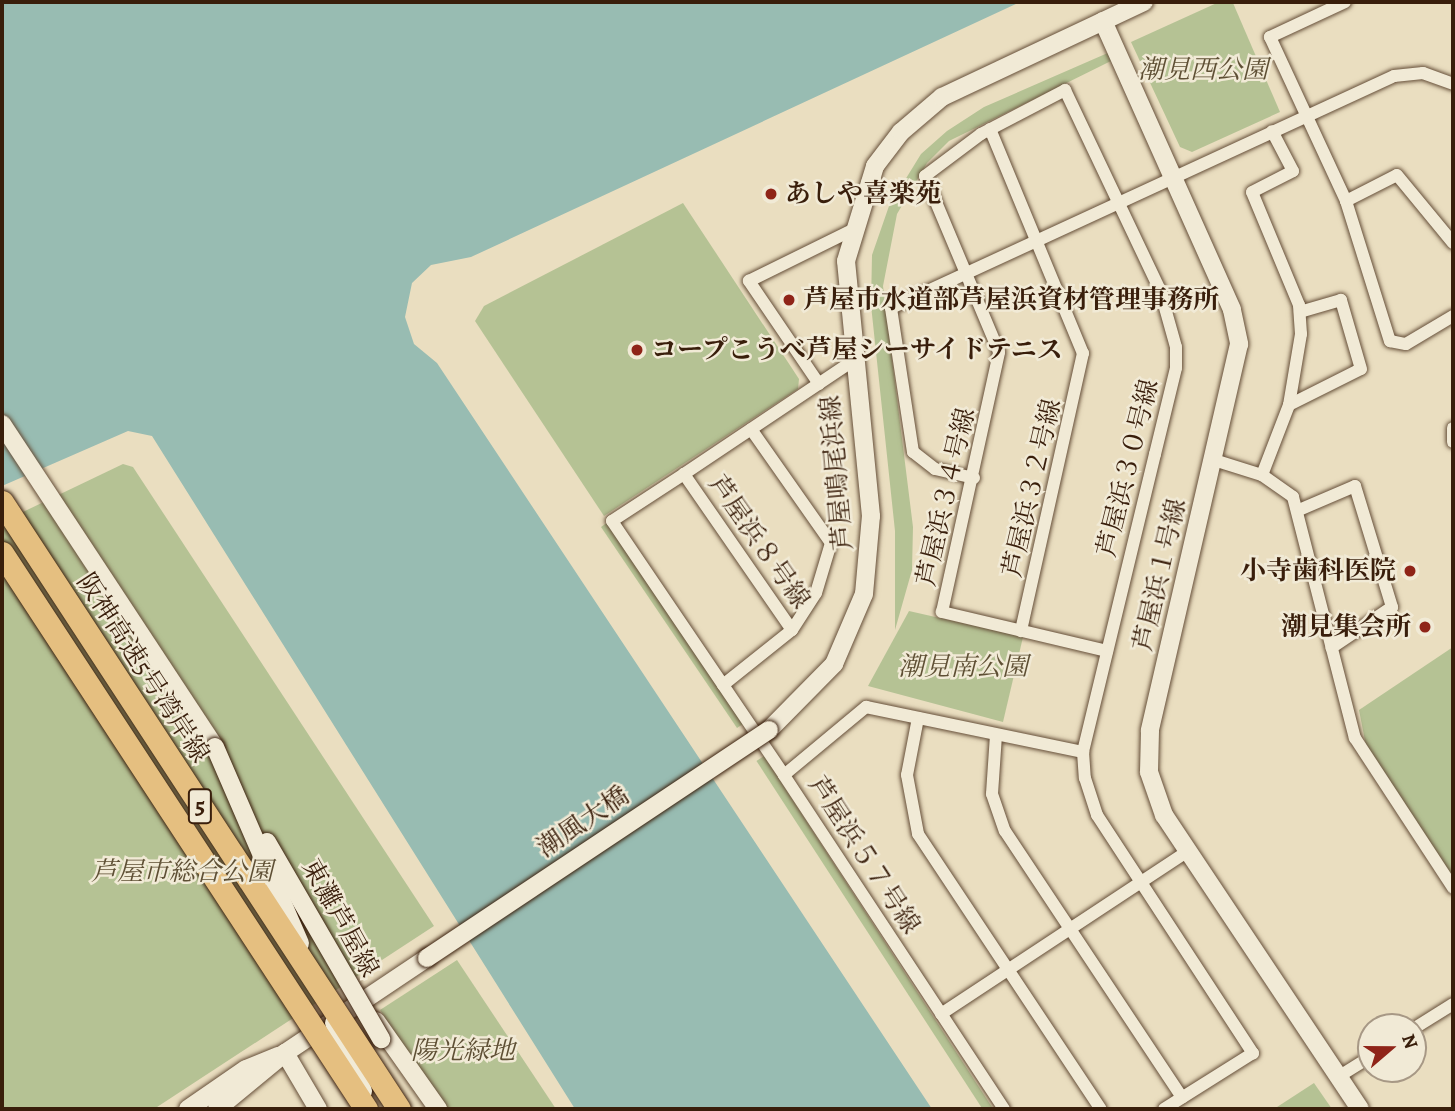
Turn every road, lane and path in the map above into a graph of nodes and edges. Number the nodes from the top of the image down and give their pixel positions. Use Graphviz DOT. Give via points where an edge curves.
graph roads {
  1 [pos="1144,2"];
  2 [pos="1345,2"];
  3 [pos="1103,21"];
  4 [pos="1453,84"];
  5 [pos="1307,114"];
  6 [pos="990,130"];
  7 [pos="1272,131"];
  8 [pos="1171,177"];
  9 [pos="1346,201"];
  10 [pos="1118,202"];
  11 [pos="852,230"];
  12 [pos="1038,238"];
  13 [pos="1453,243"];
  14 [pos="969,271"];
  15 [pos="1300,312"];
  16 [pos="1453,316"];
  17 [pos="853,361"];
  18 [pos="819,384"];
  19 [pos="1289,405"];
  20 [pos="2,424"];
  21 [pos="1453,428"];
  22 [pos="751,429"];
  23 [pos="1453,442"];
  24 [pos="1214,460"];
  25 [pos="684,474"];
  26 [pos="1262,475"];
  27 [pos="974,478"];
  28 [pos="2,502"];
  29 [pos="1299,510"];
  30 [pos="2,554"];
  31 [pos="792,630"];
  32 [pos="1021,631"];
  33 [pos="1331,648"];
  34 [pos="1107,651"];
  35 [pos="723,685"];
  36 [pos="918,718"];
  37 [pos="769,730"];
  38 [pos="996,735"];
  39 [pos="215,747"];
  40 [pos="1083,752"];
  41 [pos="784,775"];
  42 [pos="1187,852"];
  43 [pos="1142,883"];
  44 [pos="1453,888"];
  45 [pos="240,920"];
  46 [pos="1071,929"];
  47 [pos="1008,971"];
  48 [pos="362,1001"];
  49 [pos="1453,1004"];
  50 [pos="941,1014"];
  51 [pos="1427,1020"];
  52 [pos="285,1053"];
  53 [pos="1357,1065"];
  54 [pos="1338,1077"];
  55 [pos="1182,1097"];
  56 [pos="188,1109"];
  57 [pos="217,1109"];
  58 [pos="317,1109"];
  59 [pos="351,1109"];
  60 [pos="368,1109"];
  61 [pos="399,1109"];
  62 [pos="429,1109"];
  63 [pos="438,1109"];
  64 [pos="1004,1109"];
  65 [pos="1101,1109"];
  66 [pos="1164,1109"];
  67 [pos="1360,1109"];
  1 -- 3 [label="main road, 芦屋鳴尾浜線"];
  2 -- 5 [label="street" via="1270,37"];
  3 -- 8 [label="main road, 芦屋浜１号線"];
  3 -- 11 [label="main road, 芦屋鳴尾浜線" via="928,106 876,166"];
  4 -- 5 [label="street" via="1436,75 1401,74"];
  5 -- 7 [label="street"];
  5 -- 9 [label="street"];
  6 -- 10 [label="street, 芦屋浜３０号線" via="1065,90"];
  6 -- 12 [label="street, 芦屋浜３２号線"];
  6 -- 14 [label="street, 芦屋浜３４号線" via="925,176"];
  7 -- 8 [label="street"];
  7 -- 15 [label="street" via="1293,171 1252,192"];
  8 -- 10 [label="street"];
  8 -- 24 [label="main road, 芦屋浜１号線" via="1236,328 1236,369"];
  9 -- 13 [label="street" via="1397,175"];
  9 -- 16 [label="street" via="1390,341 1406,344"];
  10 -- 12 [label="street"];
  10 -- 34 [label="street, 芦屋浜３０号線" via="1173,325 1176,368"];
  11 -- 17 [label="main road, 芦屋鳴尾浜線" via="846,277"];
  11 -- 18 [label="street" via="749,281"];
  12 -- 14 [label="street"];
  12 -- 32 [label="street, 芦屋浜３２号線" via="1077,327 1083,365"];
  14 -- 27 [label="street, 芦屋浜３４号線" via="999,352"];
  14 -- 27 [label="street" via="891,308 913,452 935,469"];
  15 -- 19 [label="street"];
  15 -- 19 [label="street" via="1342,300 1361,369"];
  17 -- 18 [label="street, 芦屋浜８号線"];
  17 -- 37 [label="main road, 芦屋鳴尾浜線" via="871,516 864,594 834,664"];
  18 -- 22 [label="street, 芦屋浜８号線"];
  19 -- 26 [label="street"];
  20 -- 39 [label="main road, 東灘芦屋線"];
  21 -- 23 [label="street"];
  22 -- 25 [label="street, 芦屋浜８号線"];
  22 -- 31 [label="street" via="831,543 816,593"];
  24 -- 26 [label="street"];
  24 -- 42 [label="main road, 芦屋浜１号線" via="1147,751 1164,815"];
  25 -- 31 [label="street, 芦屋浜８号線"];
  25 -- 35 [label="street" via="612,521"];
  26 -- 29 [label="street" via="1284,487"];
  27 -- 32 [label="street, 芦屋浜３４号線" via="942,612"];
  28 -- 61 [label="highway, 阪神高速5号湾岸線 / 5, bridge"];
  29 -- 33 [label="street"];
  29 -- 33 [label="street" via="1355,485 1392,607"];
  30 -- 45 [label="highway, 5, bridge"];
  31 -- 35 [label="street"];
  32 -- 34 [label="street, 芦屋浜３４号線"];
  33 -- 44 [label="street" via="1340,694 1364,756"];
  34 -- 40 [label="street, 芦屋浜３０号線"];
  35 -- 41 [label="street"];
  36 -- 38 [label="street"];
  36 -- 41 [label="street, 芦屋浜５７号線" via="866,707"];
  36 -- 47 [label="street" via="907,775 918,834"];
  37 -- 48 [label="main road, 潮風大橋, bridge"];
  38 -- 40 [label="street"];
  38 -- 46 [label="street" via="990,771 997,811"];
  39 -- 60 [label="main road, 東灘芦屋線, bridge"];
  39 -- 62 [label="main road, 東灘芦屋線, bridge" via="381,1039"];
  40 -- 43 [label="street" via="1097,815"];
  41 -- 50 [label="street, 芦屋浜５７号線"];
  42 -- 43 [label="street"];
  42 -- 54 [label="main road, 芦屋浜１号線"];
  43 -- 46 [label="street"];
  43 -- 55 [label="street" via="1253,1053"];
  45 -- 59 [label="highway, 5, bridge"];
  45 -- 60 [label="highway, 5, bridge"];
  46 -- 47 [label="street"];
  46 -- 55 [label="street"];
  47 -- 50 [label="street"];
  47 -- 65 [label="street"];
  48 -- 52 [label="main road"];
  48 -- 63 [label="main road"];
  49 -- 51 [label="street"];
  50 -- 64 [label="street, 芦屋浜５７号線"];
  52 -- 56 [label="main road" via="246,1069"];
  52 -- 57 [label="main road"];
  52 -- 58 [label="main road"];
  53 -- 54 [label="street"];
  54 -- 67 [label="main road, 芦屋浜１号線"];
  55 -- 66 [label="street"];
}
